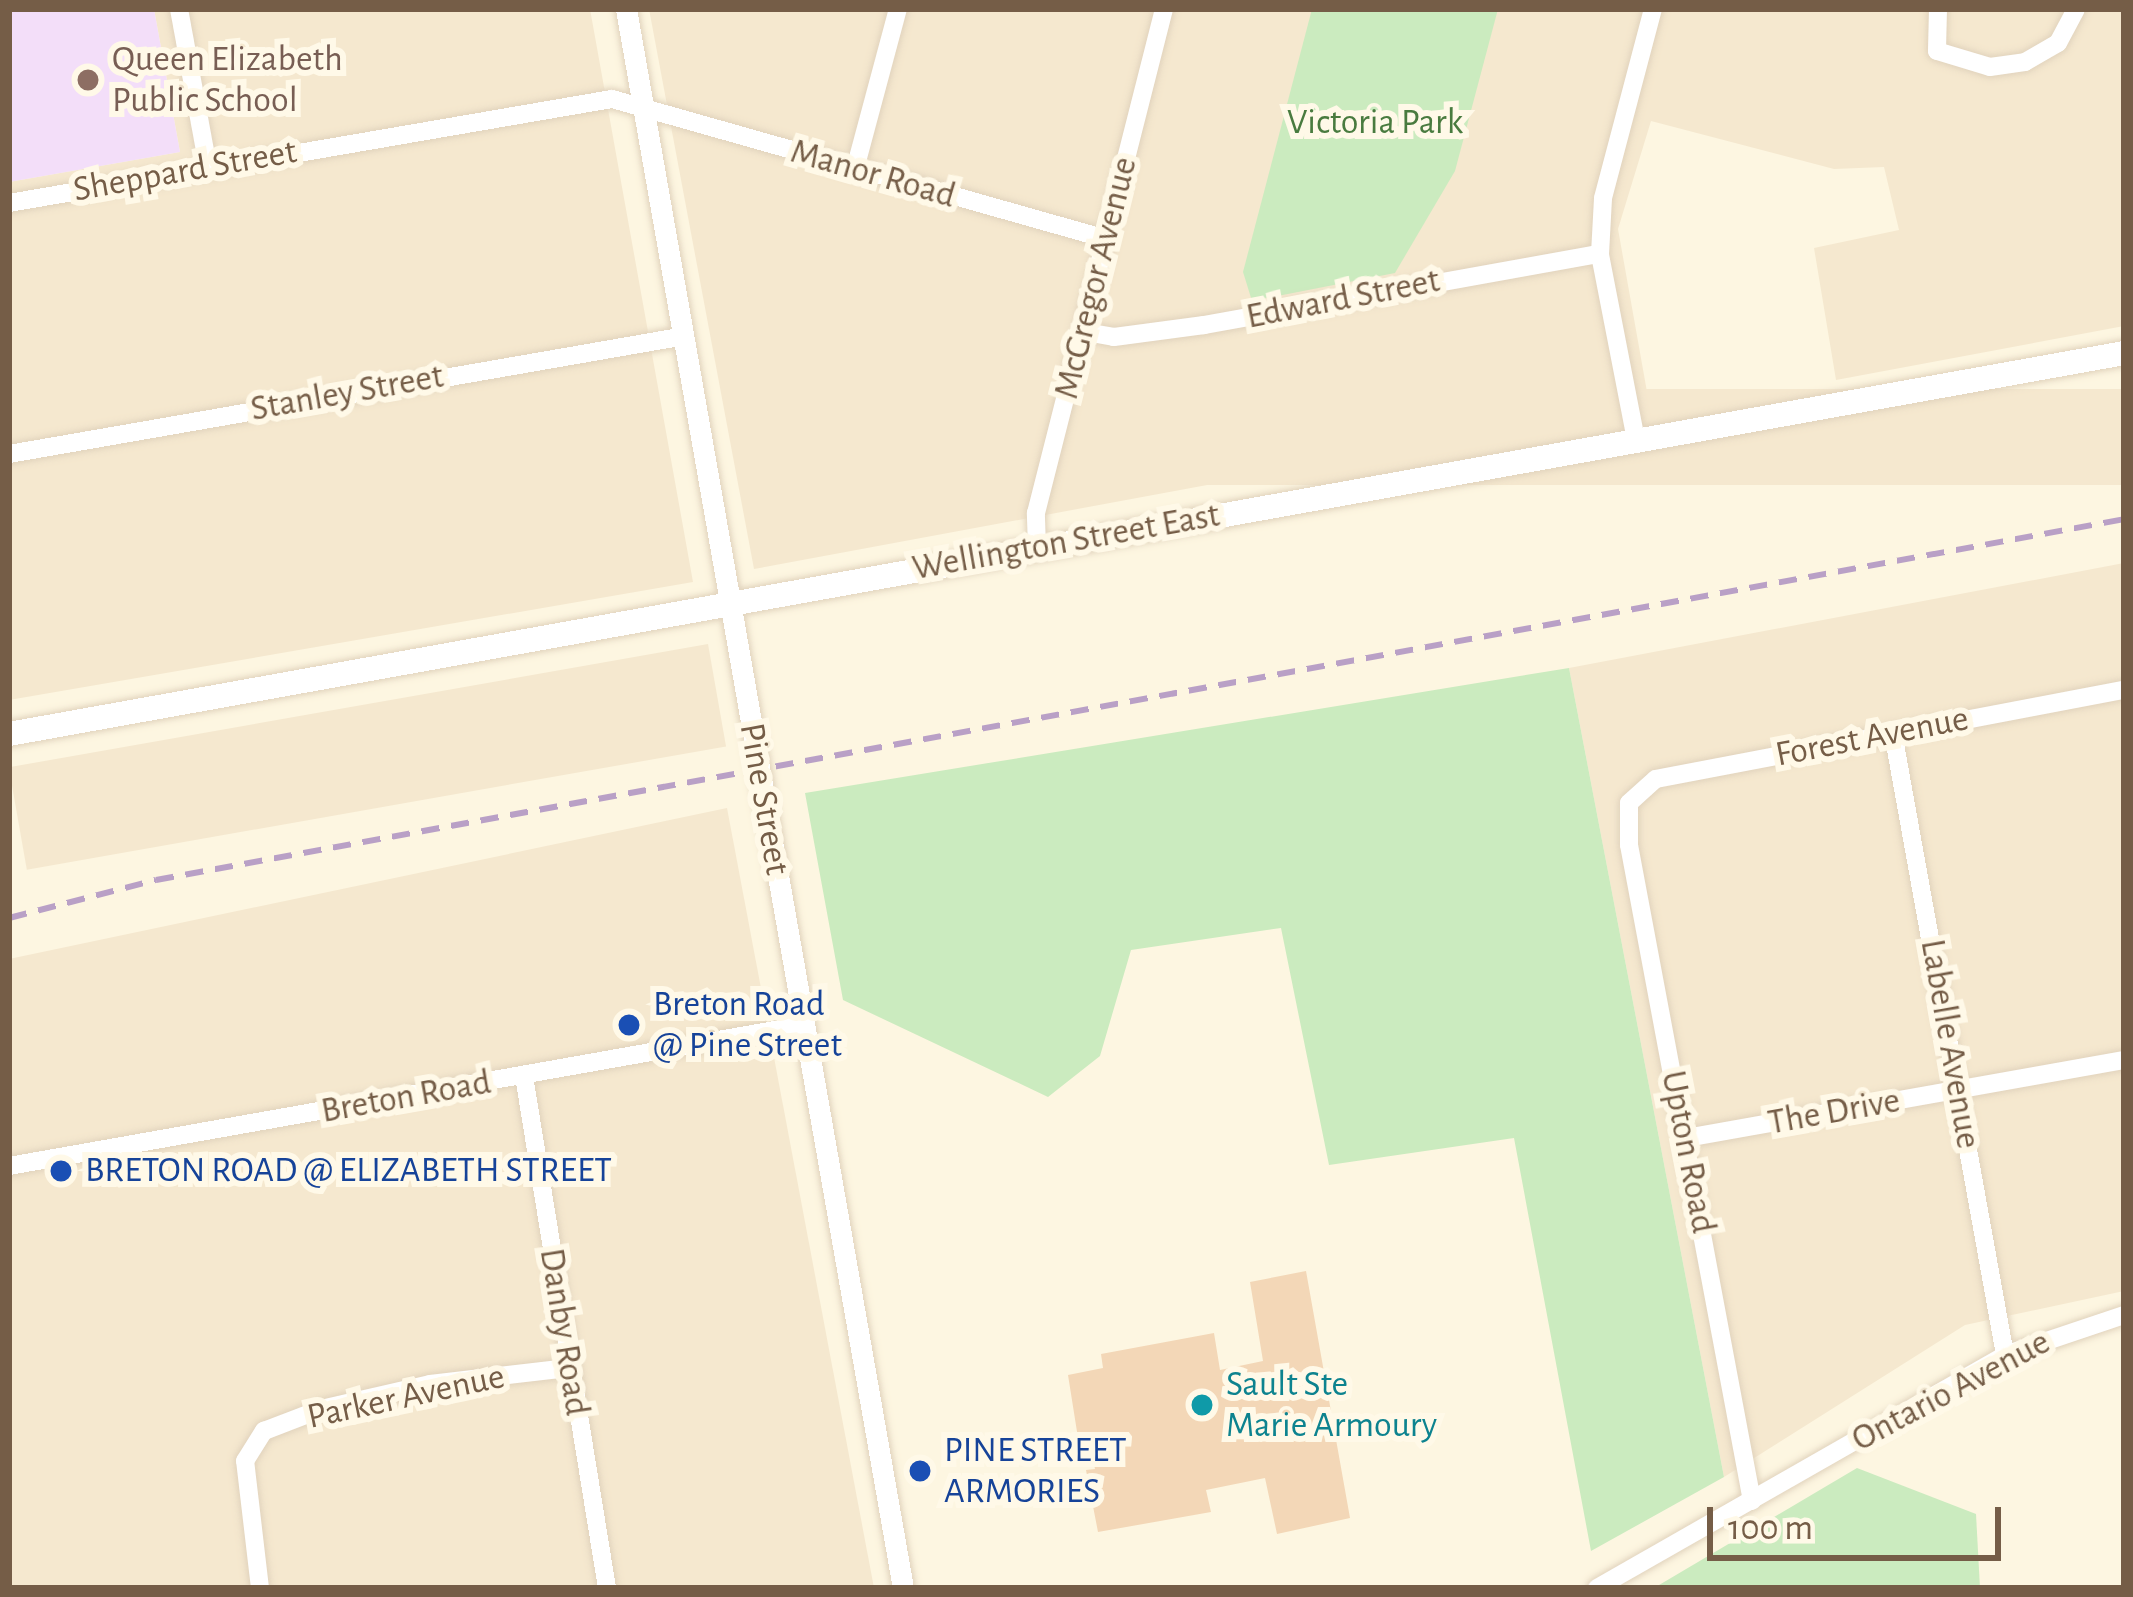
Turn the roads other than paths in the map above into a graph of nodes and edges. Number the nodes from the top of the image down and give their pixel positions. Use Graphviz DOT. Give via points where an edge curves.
graph roads {
  1 [pos="179,9"];
  2 [pos="626,9"];
  3 [pos="898,9"];
  4 [pos="1164,9"];
  5 [pos="1653,9"];
  6 [pos="1937,9"];
  7 [pos="2076,9"];
  8 [pos="645,107"];
  9 [pos="208,167"];
  10 [pos="854,169"];
  11 [pos="9,203"];
  12 [pos="1102,238"];
  13 [pos="1600,254"];
  14 [pos="1086,332"];
  15 [pos="685,336"];
  16 [pos="2124,353"];
  17 [pos="1636,440"];
  18 [pos="9,454"];
  19 [pos="1036,547"];
  20 [pos="731,603"];
  21 [pos="2124,690"];
  22 [pos="1893,733"];
  23 [pos="9,734"];
  24 [pos="1629,803"];
  25 [pos="802,1024"];
  26 [pos="2124,1060"];
  27 [pos="524,1076"];
  28 [pos="1959,1090"];
  29 [pos="1686,1138"];
  30 [pos="9,1166"];
  31 [pos="2124,1315"];
  32 [pos="2005,1355"];
  33 [pos="568,1368"];
  34 [pos="1752,1501"];
  35 [pos="260,1588"];
  36 [pos="607,1588"];
  37 [pos="903,1588"];
  38 [pos="1597,1588"];
  1 -- 9 [label="street"];
  2 -- 8 [label="street, Pine Street"];
  3 -- 10 [label="street"];
  4 -- 12 [label="street, McGregor Avenue"];
  5 -- 13 [label="street" via="1603,199"];
  6 -- 7 [label="street" via="1937,51 1990,67 2025,62 2058,43"];
  8 -- 9 [label="street, Sheppard Street" via="563,102"];
  8 -- 10 [label="street, Manor Road"];
  8 -- 15 [label="street, Pine Street"];
  9 -- 11 [label="street, Sheppard Street"];
  10 -- 12 [label="street, Manor Road"];
  12 -- 14 [label="street, McGregor Avenue"];
  13 -- 14 [label="street, Edward Street" via="1204,326 1114,337"];
  13 -- 17 [label="street"];
  14 -- 19 [label="street, McGregor Avenue" via="1036,513"];
  15 -- 18 [label="street, Stanley Street"];
  15 -- 20 [label="street, Pine Street"];
  16 -- 17 [label="main road, Wellington Street East"];
  17 -- 19 [label="main road, Wellington Street East"];
  19 -- 20 [label="main road, Wellington Street East"];
  20 -- 23 [label="main road, Wellington Street East"];
  20 -- 25 [label="street, Pine Street"];
  21 -- 22 [label="street, Forest Avenue"];
  22 -- 24 [label="street, Forest Avenue" via="1656,779"];
  22 -- 28 [label="street, Labelle Avenue"];
  24 -- 29 [label="street, Upton Road" via="1629,845"];
  25 -- 27 [label="street, Breton Road"];
  25 -- 37 [label="street, Pine Street"];
  26 -- 28 [label="street, The Drive"];
  27 -- 30 [label="street, Breton Road"];
  27 -- 33 [label="street, Danby Road"];
  28 -- 29 [label="street, The Drive"];
  28 -- 32 [label="street, Labelle Avenue"];
  29 -- 34 [label="street, Upton Road"];
  31 -- 32 [label="street, Ontario Avenue"];
  32 -- 34 [label="street, Ontario Avenue"];
  33 -- 35 [label="street, Parker Avenue" via="430,1384 321,1408 264,1431 245,1461"];
  33 -- 36 [label="street, Danby Road"];
  34 -- 38 [label="street, Ontario Avenue"];
}
